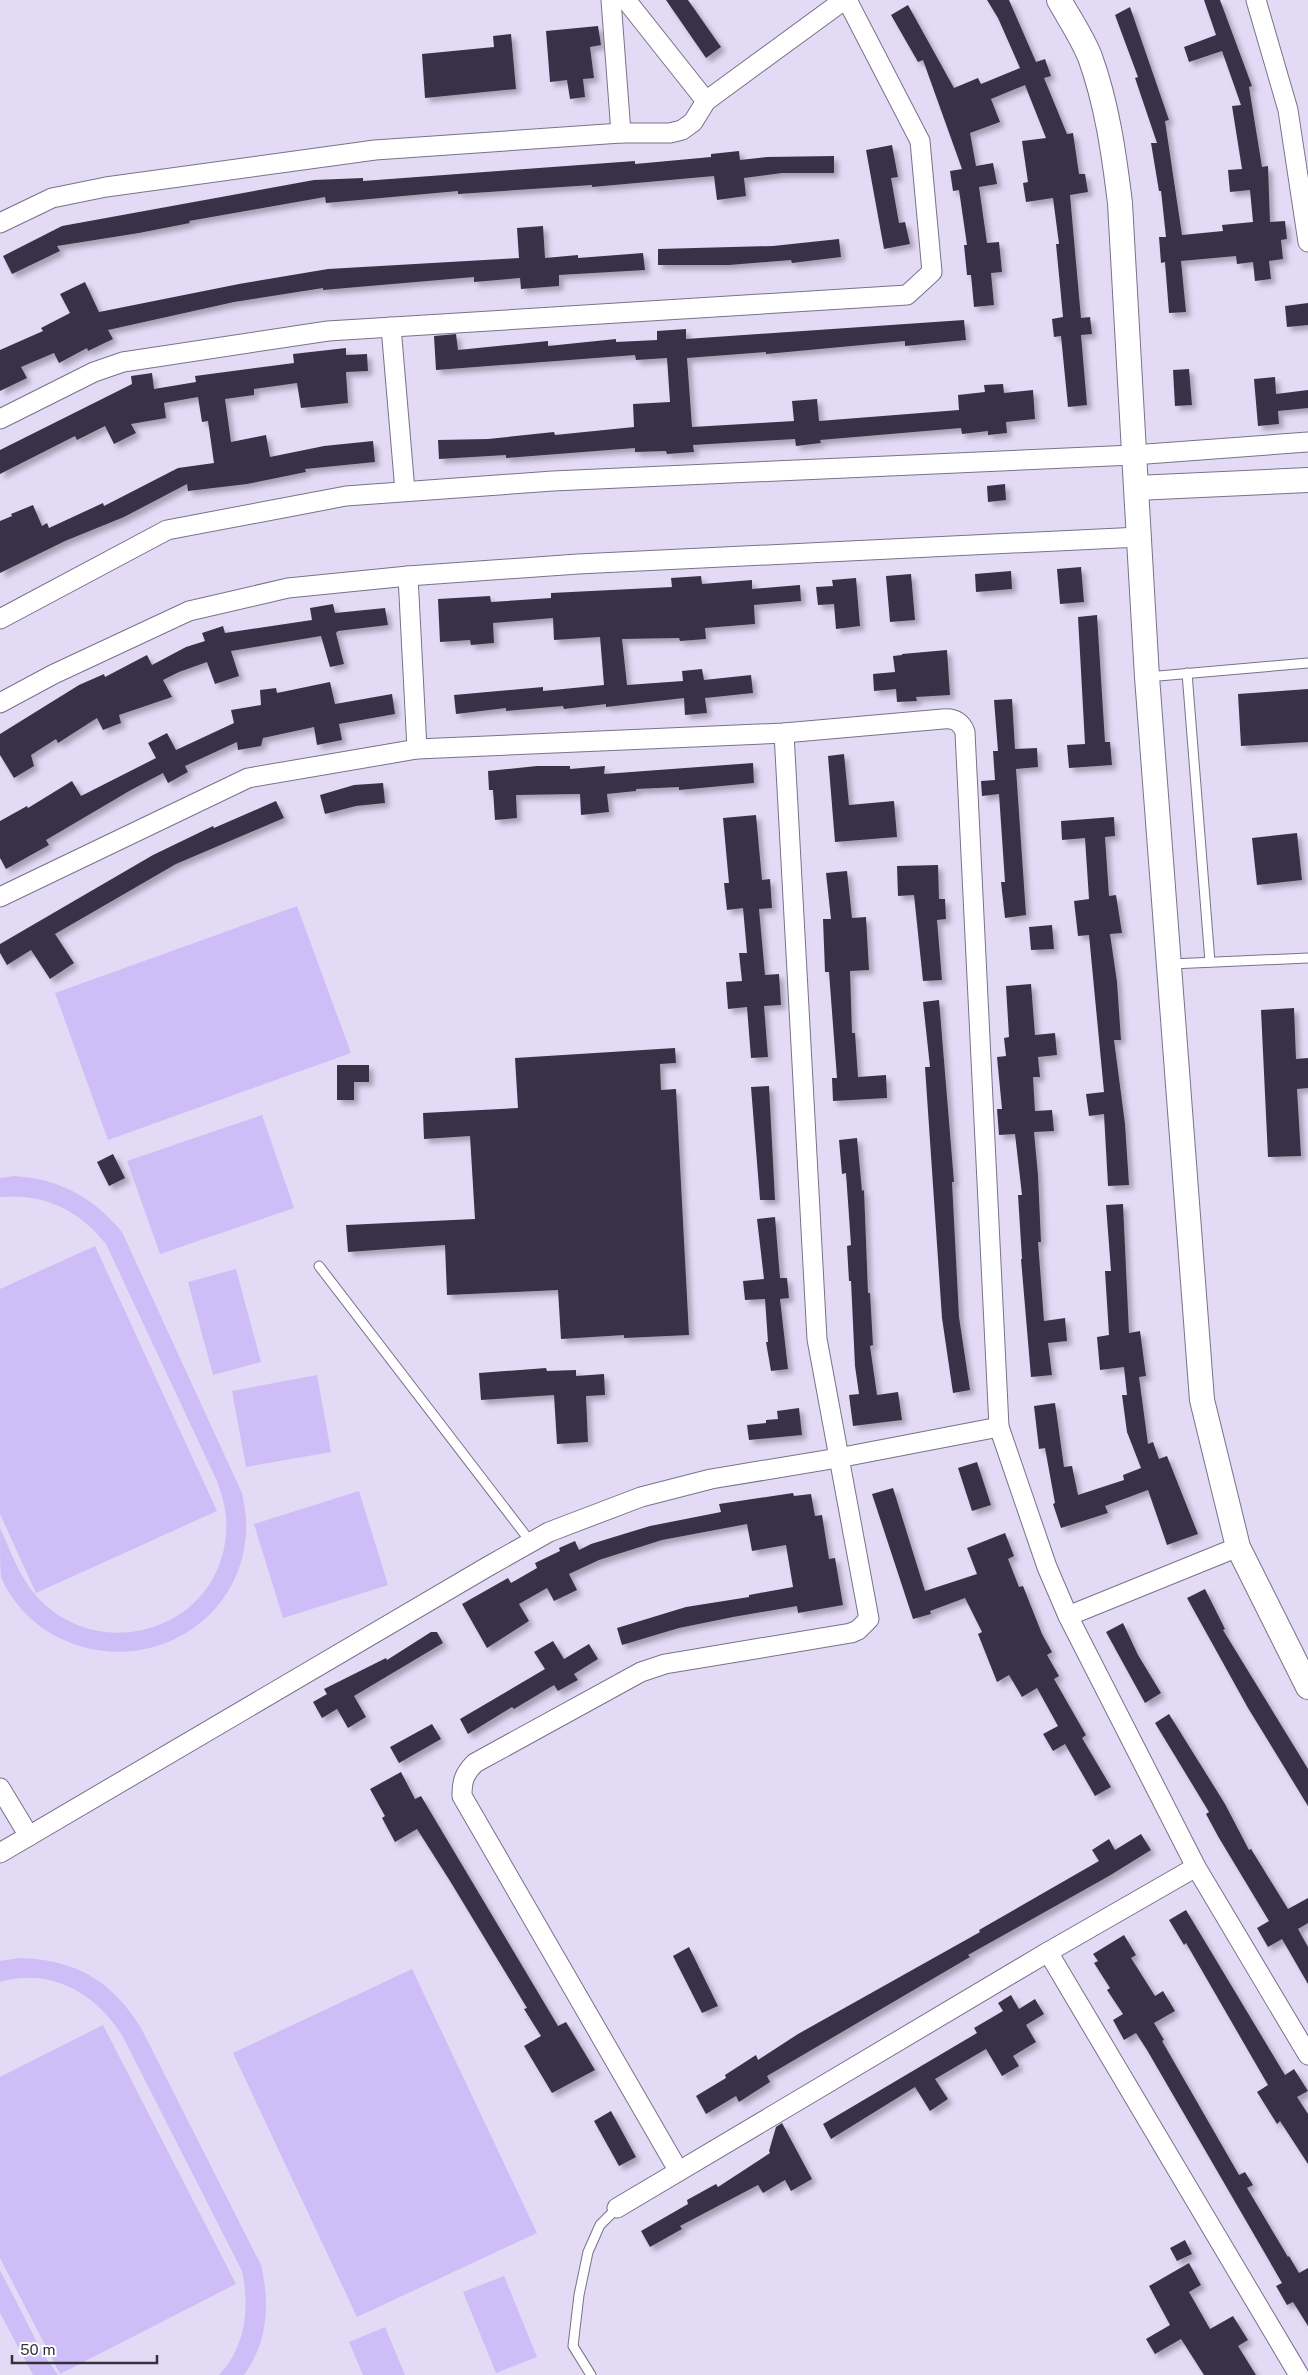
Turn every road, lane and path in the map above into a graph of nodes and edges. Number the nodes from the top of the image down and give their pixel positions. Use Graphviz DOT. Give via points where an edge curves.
graph roads {
  1 [pos="611,0"];
  2 [pos="626,0"];
  3 [pos="846,0"];
  4 [pos="1059,0"];
  5 [pos="1256,0"];
  6 [pos="706,101"];
  7 [pos="621,133"];
  8 [pos="0,223"];
  9 [pos="1308,242"];
  10 [pos="391,327"];
  11 [pos="0,419"];
  12 [pos="1308,442"];
  13 [pos="1133,455"];
  14 [pos="1308,480"];
  15 [pos="1136,488"];
  16 [pos="405,491"];
  17 [pos="1140,537"];
  18 [pos="408,576"];
  19 [pos="0,619"];
  20 [pos="1308,663"];
  21 [pos="1188,673"];
  22 [pos="1147,677"];
  23 [pos="0,703"];
  24 [pos="784,733"];
  25 [pos="417,748"];
  26 [pos="0,897"];
  27 [pos="1308,958"];
  28 [pos="1210,962"];
  29 [pos="1169,965"];
  30 [pos="319,1266"];
  31 [pos="999,1427"];
  32 [pos="838,1458"];
  33 [pos="530,1541"];
  34 [pos="1238,1547"];
  35 [pos="1068,1616"];
  36 [pos="1308,1687"];
  37 [pos="0,1788"];
  38 [pos="29,1836"];
  39 [pos="0,1853"];
  40 [pos="1196,1867"];
  41 [pos="1048,1952"];
  42 [pos="1308,2054"];
  43 [pos="678,2170"];
  44 [pos="617,2208"];
  45 [pos="591,2375"];
  46 [pos="1299,2375"];
  1 -- 7 [label="street"];
  2 -- 6 [label="street"];
  3 -- 6 [label="street"];
  3 -- 10 [label="street" via="920,142 932,272 907,294"];
  4 -- 13 [label="street" via="1089,56 1115,162"];
  5 -- 9 [label="street" via="1288,110"];
  6 -- 7 [label="street" via="693,122 682,130"];
  7 -- 8 [label="street" via="375,150 106,187 52,198"];
  10 -- 11 [label="street" via="328,331 123,362 94,372"];
  10 -- 16 [label="street"];
  12 -- 13 [label="street"];
  13 -- 15 [label="street"];
  13 -- 16 [label="street" via="553,480"];
  14 -- 15 [label="street"];
  15 -- 17 [label="street"];
  16 -- 19 [label="street" via="346,496 167,530"];
  17 -- 18 [label="street" via="578,564"];
  17 -- 22 [label="street"];
  18 -- 23 [label="street" via="288,588 189,611"];
  18 -- 25 [label="street"];
  20 -- 21 [label="lane"];
  21 -- 22 [label="lane"];
  21 -- 28 [label="lane"];
  22 -- 29 [label="street"];
  24 -- 25 [label="street"];
  24 -- 31 [label="street" via="952,718 961,723 965,732"];
  24 -- 32 [label="street" via="817,1339"];
  25 -- 26 [label="street" via="248,778"];
  27 -- 28 [label="lane"];
  28 -- 29 [label="lane"];
  29 -- 34 [label="street" via="1202,1400"];
  30 -- 33 [label="lane"];
  31 -- 32 [label="street"];
  31 -- 35 [label="street" via="1047,1567"];
  32 -- 33 [label="street" via="711,1480 641,1497"];
  32 -- 43 [label="street" via="869,1619 863,1626 851,1633 665,1664 641,1672 474,1763 462,1783 462,1796"];
  33 -- 38 [label="street"];
  34 -- 35 [label="street"];
  34 -- 36 [label="street"];
  35 -- 40 [label="street"];
  37 -- 38 [label="street"];
  38 -- 39 [label="street"];
  40 -- 41 [label="street"];
  40 -- 42 [label="street"];
  41 -- 43 [label="street"];
  41 -- 46 [label="street"];
  43 -- 44 [label="street"];
  44 -- 45 [label="lane" via="600,2225 588,2252 579,2295 573,2346"];
}
